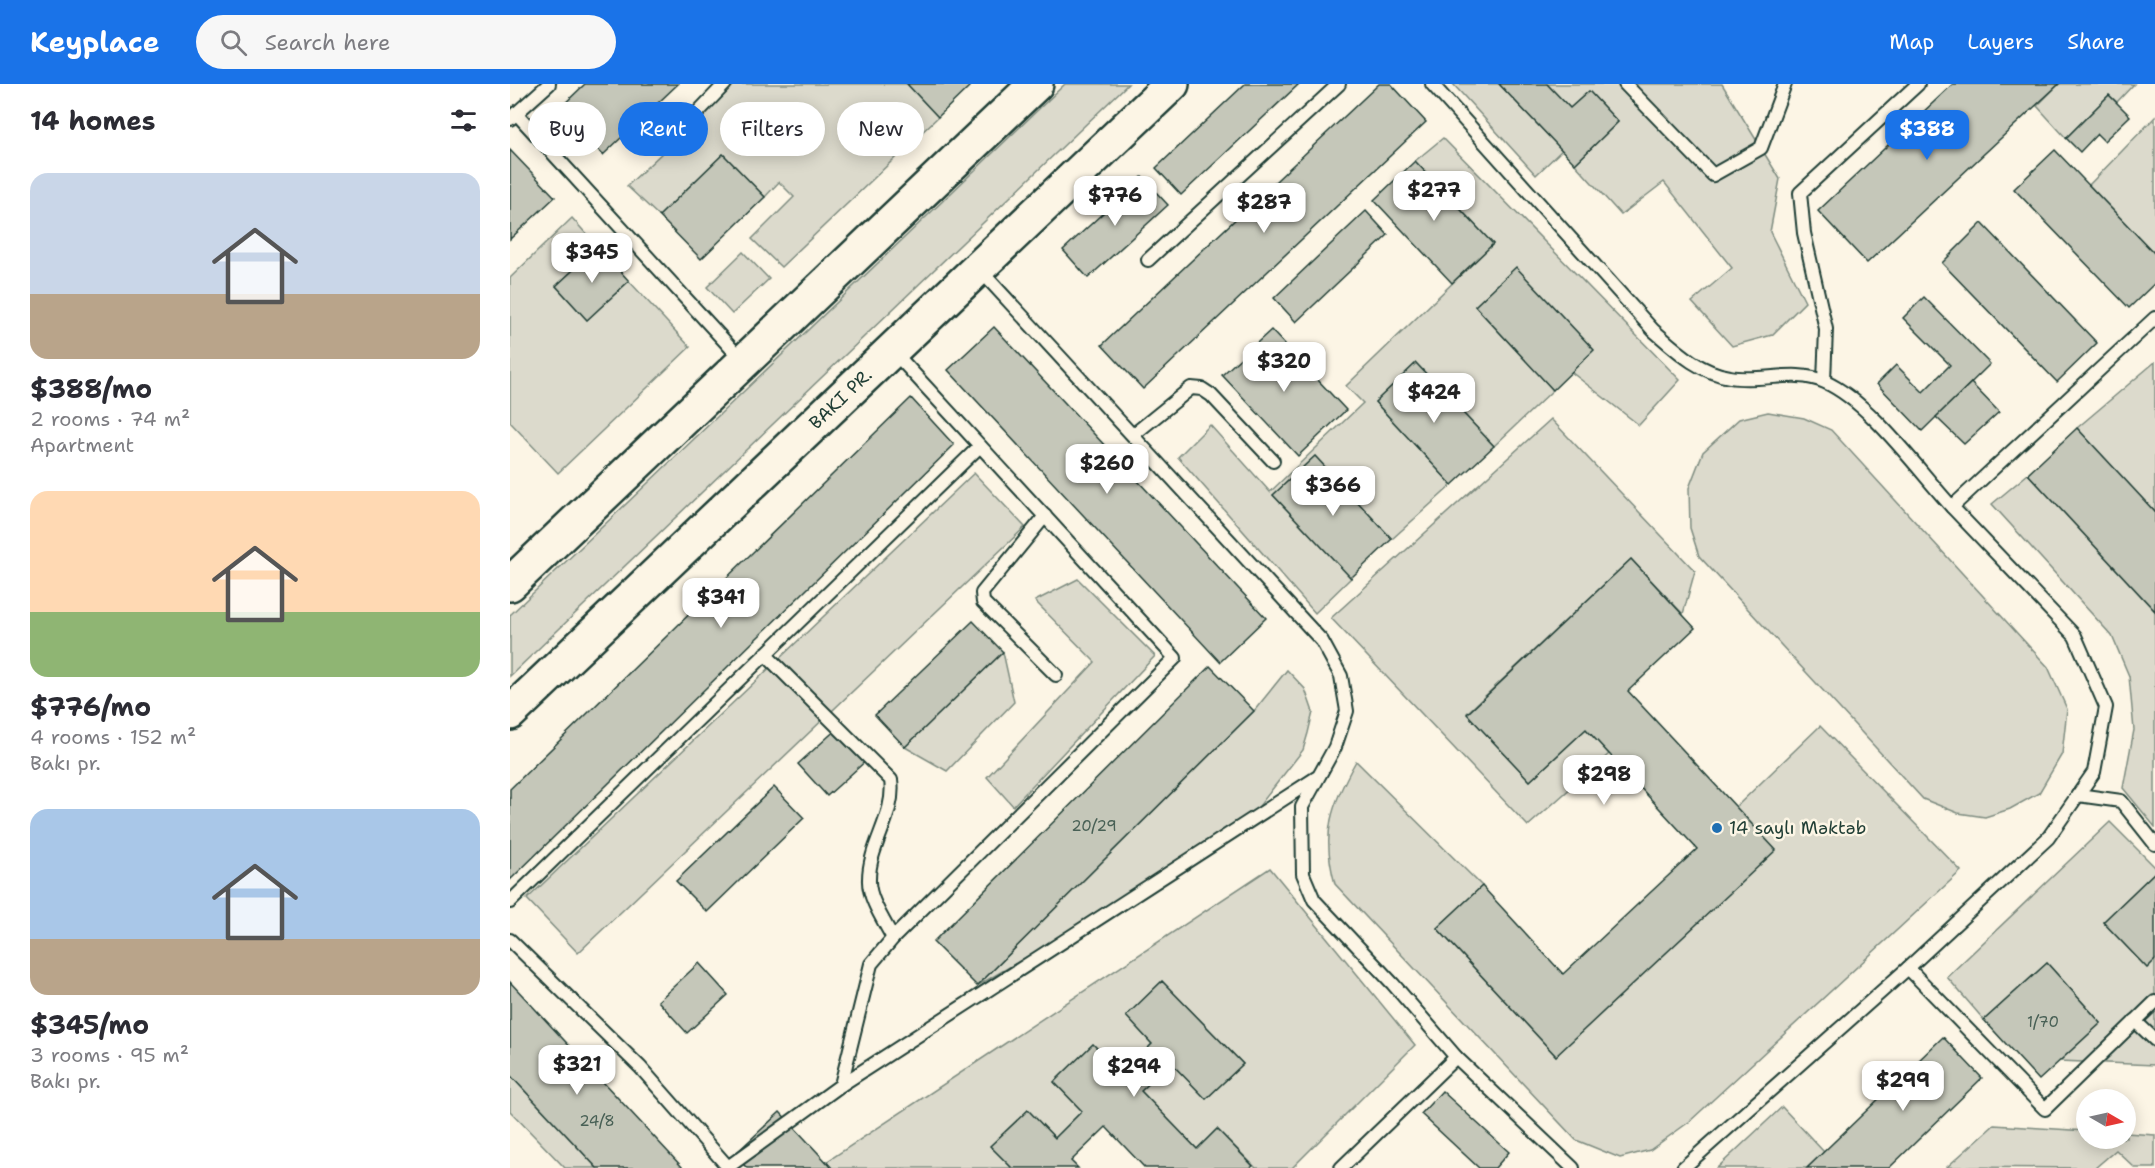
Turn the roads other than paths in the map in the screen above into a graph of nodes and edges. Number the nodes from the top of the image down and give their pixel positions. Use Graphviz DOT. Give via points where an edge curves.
graph roads {
  1 [pos="549,84"];
  2 [pos="724,84"];
  3 [pos="1036,84"];
  4 [pos="1172,84"];
  5 [pos="1339,84"];
  6 [pos="1432,84"];
  7 [pos="1625,84"];
  8 [pos="1785,84"];
  9 [pos="1918,84"];
  10 [pos="707,102"];
  11 [pos="513,116"];
  12 [pos="1148,260"];
  13 [pos="978,268"];
  14 [pos="2155,318"];
  15 [pos="892,350"];
  16 [pos="743,361"];
  17 [pos="1824,381"];
  18 [pos="1133,435"];
  19 [pos="980,446"];
  20 [pos="1273,461"];
  21 [pos="1952,507"];
  22 [pos="1045,516"];
  23 [pos="510,584"];
  24 [pos="765,654"];
  25 [pos="1056,675"];
  26 [pos="510,713"];
  27 [pos="1317,777"];
  28 [pos="2078,795"];
  29 [pos="2155,844"];
  30 [pos="510,902"];
  31 [pos="893,938"];
  32 [pos="510,940"];
  33 [pos="1908,968"];
  34 [pos="2155,1002"];
  35 [pos="2135,1021"];
  36 [pos="2155,1040"];
  37 [pos="1456,1057"];
  38 [pos="841,1085"];
  39 [pos="727,1167"];
  40 [pos="1341,1168"];
  41 [pos="1572,1168"];
  42 [pos="1683,1168"];
  1 -- 11 [label="lane"];
  2 -- 10 [label="lane"];
  3 -- 16 [label="street"];
  4 -- 13 [label="street"];
  5 -- 12 [label="lane"];
  6 -- 17 [label="lane" via="1653,330 1691,363 1730,378 1789,375"];
  7 -- 8 [label="lane" via="1713,175 1761,148"];
  9 -- 17 [label="lane" via="1800,193 1804,233 1826,329"];
  11 -- 16 [label="lane"];
  13 -- 15 [label="street"];
  13 -- 18 [label="lane"];
  14 -- 21 [label="lane"];
  15 -- 19 [label="lane"];
  15 -- 26 [label="street"];
  16 -- 23 [label="street"];
  17 -- 21 [label="lane" via="1861,405"];
  18 -- 20 [label="lane" via="1191,388 1202,389"];
  18 -- 27 [label="lane" via="1322,641 1341,676 1347,711 1335,747"];
  19 -- 22 [label="lane"];
  19 -- 24 [label="lane"];
  21 -- 28 [label="lane" via="2075,636 2106,707 2094,772"];
  22 -- 25 [label="lane" via="982,593 983,602"];
  22 -- 31 [label="lane" via="1175,658"];
  24 -- 30 [label="lane"];
  24 -- 31 [label="lane" via="891,780 893,796 868,878"];
  27 -- 37 [label="lane" via="1302,807 1301,829 1303,874 1314,900"];
  27 -- 38 [label="lane"];
  28 -- 29 [label="lane" via="2121,801"];
  28 -- 33 [label="lane" via="2048,838"];
  31 -- 38 [label="lane" via="871,964"];
  32 -- 39 [label="lane" via="640,1067"];
  33 -- 35 [label="lane" via="2045,1109"];
  33 -- 42 [label="lane"];
  34 -- 35 [label="lane"];
  35 -- 36 [label="lane"];
  37 -- 40 [label="lane"];
  37 -- 41 [label="lane"];
  38 -- 39 [label="lane"];
}
